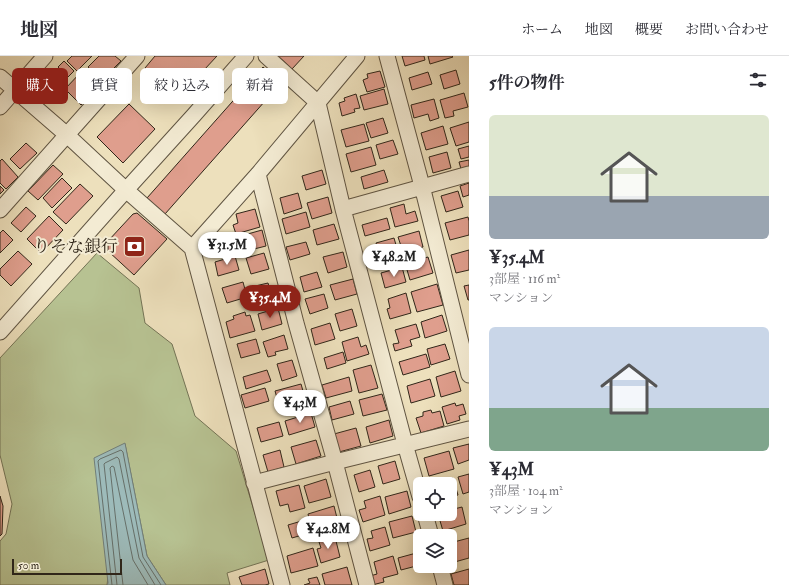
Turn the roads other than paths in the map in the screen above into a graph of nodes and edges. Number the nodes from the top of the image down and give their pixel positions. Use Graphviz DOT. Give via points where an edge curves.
graph roads {
  1 [pos="45,56"];
  2 [pos="137,56"];
  3 [pos="246,56"];
  4 [pos="266,56"];
  5 [pos="357,56"];
  6 [pos="387,56"];
  7 [pos="34,68"];
  8 [pos="0,77"];
  9 [pos="12,87"];
  10 [pos="12,93"];
  11 [pos="318,103"];
  12 [pos="31,104"];
  13 [pos="0,107"];
  14 [pos="67,135"];
  15 [pos="258,174"];
  16 [pos="469,174"];
  17 [pos="422,186"];
  18 [pos="126,190"];
  19 [pos="343,209"];
  20 [pos="0,210"];
  21 [pos="192,248"];
  22 [pos="0,332"];
  23 [pos="469,375"];
  24 [pos="469,429"];
  25 [pos="405,444"];
  26 [pos="335,462"];
  27 [pos="414,477"];
  28 [pos="254,483"];
  29 [pos="442,573"];
  30 [pos="282,585"];
  31 [pos="367,585"];
  32 [pos="446,585"];
  1 -- 7 [label="street"];
  2 -- 14 [label="street"];
  3 -- 18 [label="street"];
  4 -- 11 [label="street"];
  5 -- 11 [label="street"];
  6 -- 17 [label="street"];
  8 -- 9 [label="street"];
  10 -- 13 [label="street"];
  11 -- 15 [label="street"];
  11 -- 19 [label="street"];
  12 -- 14 [label="street"];
  14 -- 18 [label="street"];
  14 -- 20 [label="street"];
  15 -- 21 [label="street"];
  15 -- 26 [label="street"];
  16 -- 17 [label="street"];
  17 -- 19 [label="street"];
  17 -- 23 [label="street"];
  18 -- 21 [label="street"];
  18 -- 22 [label="street"];
  19 -- 25 [label="street"];
  21 -- 28 [label="street"];
  24 -- 25 [label="street"];
  25 -- 26 [label="street"];
  25 -- 27 [label="street"];
  26 -- 28 [label="street"];
  26 -- 31 [label="street"];
  28 -- 30 [label="street"];
  29 -- 32 [label="street"];
}
